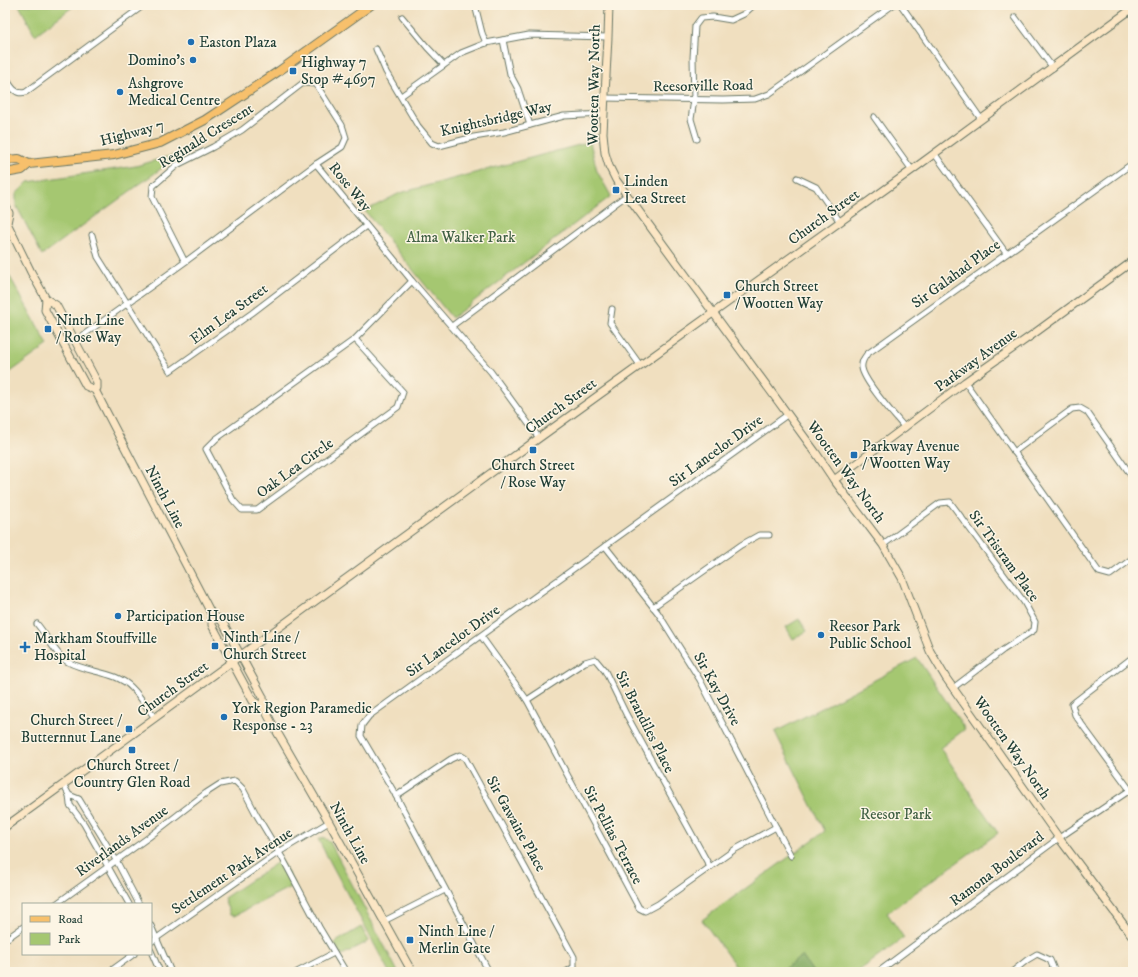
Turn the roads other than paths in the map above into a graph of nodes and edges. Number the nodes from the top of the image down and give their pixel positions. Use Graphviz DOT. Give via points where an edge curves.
graph roads {
  1 [pos="143,5"];
  2 [pos="371,5"];
  3 [pos="475,5"];
  4 [pos="609,5"];
  5 [pos="754,5"];
  6 [pos="893,5"];
  7 [pos="901,5"];
  8 [pos="1133,8"];
  9 [pos="402,17"];
  10 [pos="1015,17"];
  11 [pos="608,37"];
  12 [pos="503,40"];
  13 [pos="486,43"];
  14 [pos="376,49"];
  15 [pos="444,65"];
  16 [pos="1053,68"];
  17 [pos="5,76"];
  18 [pos="401,96"];
  19 [pos="604,98"];
  20 [pos="694,100"];
  21 [pos="604,114"];
  22 [pos="874,117"];
  23 [pos="982,119"];
  24 [pos="530,125"];
  25 [pos="697,139"];
  26 [pos="934,153"];
  27 [pos="5,160"];
  28 [pos="1133,162"];
  29 [pos="30,164"];
  30 [pos="316,164"];
  31 [pos="912,170"];
  32 [pos="5,173"];
  33 [pos="797,178"];
  34 [pos="627,194"];
  35 [pos="5,206"];
  36 [pos="840,222"];
  37 [pos="6,223"];
  38 [pos="366,226"];
  39 [pos="92,235"];
  40 [pos="1006,253"];
  41 [pos="1133,261"];
  42 [pos="185,262"];
  43 [pos="412,281"];
  44 [pos="46,299"];
  45 [pos="127,304"];
  46 [pos="612,308"];
  47 [pos="713,313"];
  48 [pos="452,326"];
  49 [pos="355,339"];
  50 [pos="75,341"];
  51 [pos="640,365"];
  52 [pos="965,382"];
  53 [pos="95,390"];
  54 [pos="788,415"];
  55 [pos="905,428"];
  56 [pos="539,438"];
  57 [pos="1014,452"];
  58 [pos="1133,478"];
  59 [pos="834,480"];
  60 [pos="769,535"];
  61 [pos="883,545"];
  62 [pos="605,546"];
  63 [pos="1133,558"];
  64 [pos="653,607"];
  65 [pos="212,616"];
  66 [pos="37,624"];
  67 [pos="481,636"];
  68 [pos="241,656"];
  69 [pos="1133,657"];
  70 [pos="232,662"];
  71 [pos="953,688"];
  72 [pos="527,700"];
  73 [pos="264,708"];
  74 [pos="155,718"];
  75 [pos="63,784"];
  76 [pos="1132,789"];
  77 [pos="70,795"];
  78 [pos="396,796"];
  79 [pos="329,822"];
  80 [pos="776,826"];
  81 [pos="5,827"];
  82 [pos="1059,838"];
  83 [pos="279,852"];
  84 [pos="791,856"];
  85 [pos="116,860"];
  86 [pos="108,866"];
  87 [pos="710,867"];
  88 [pos="445,890"];
  89 [pos="57,903"];
  90 [pos="128,903"];
  91 [pos="138,903"];
  92 [pos="384,922"];
  93 [pos="22,928"];
  94 [pos="152,928"];
  95 [pos="157,937"];
  96 [pos="1133,938"];
  97 [pos="5,940"];
  98 [pos="152,941"];
  99 [pos="152,953"];
  100 [pos="334,953"];
  101 [pos="133,955"];
  102 [pos="109,972"];
  103 [pos="160,972"];
  104 [pos="171,972"];
  105 [pos="297,972"];
  106 [pos="346,972"];
  107 [pos="412,972"];
  108 [pos="489,972"];
  109 [pos="566,972"];
  110 [pos="878,972"];
  111 [pos="1012,972"];
  112 [pos="1055,972"];
  1 -- 17 [label="street" via="26,92 16,92"];
  2 -- 29 [label="main road, Highway 7" via="205,120 160,143 114,156"];
  3 -- 13 [label="street"];
  4 -- 11 [label="street, Wootten Way North"];
  5 -- 20 [label="street" via="744,14 731,20 702,18 695,26"];
  6 -- 20 [label="street, Reesorville Road" via="769,94 755,99"];
  7 -- 23 [label="street"];
  8 -- 16 [label="street, Church Street"];
  9 -- 15 [label="street"];
  10 -- 16 [label="street"];
  11 -- 12 [label="street" via="529,35"];
  11 -- 19 [label="street, Wootten Way North"];
  12 -- 13 [label="street"];
  12 -- 24 [label="street" via="510,74"];
  13 -- 15 [label="street" via="461,53"];
  14 -- 18 [label="street, Knightsbridge Way"];
  15 -- 18 [label="street"];
  16 -- 23 [label="street, Church Street"];
  18 -- 24 [label="street, Knightsbridge Way" via="418,126 432,143 439,146"];
  19 -- 20 [label="street, Reesorville Road"];
  19 -- 21 [label="street, Wootten Way North"];
  20 -- 25 [label="street" via="691,119"];
  21 -- 24 [label="street, Knightsbridge Way" via="564,116"];
  21 -- 34 [label="street, Wootten Way North" via="605,153 616,180"];
  22 -- 31 [label="street"];
  23 -- 26 [label="street, Church Street"];
  26 -- 31 [label="street, Church Street"];
  26 -- 40 [label="street"];
  27 -- 29 [label="main road, Highway 7" via="19,159"];
  28 -- 40 [label="street, Sir Galahad Place"];
  29 -- 32 [label="main road, Highway 7" via="22,170"];
  30 -- 38 [label="street, Rose Way"];
  30 -- 42 [label="street, Rose Way"];
  30 -- 42 [label="street, Reginald Crescent" via="342,147 346,138 342,125 316,84 303,83 242,130 177,165 153,186 152,197"];
  31 -- 36 [label="street, Church Street"];
  33 -- 36 [label="street" via="816,187"];
  34 -- 47 [label="street, Wootten Way North"];
  34 -- 48 [label="street"];
  35 -- 37 [label="street, Ninth Line" via="9,213"];
  36 -- 47 [label="street, Church Street"];
  37 -- 44 [label="street, Ninth Line"];
  38 -- 43 [label="street, Rose Way"];
  38 -- 45 [label="street, Elm Lea Street" via="252,313 170,371"];
  39 -- 45 [label="street" via="98,257"];
  40 -- 55 [label="street, Sir Galahad Place" via="867,354 862,361 866,378"];
  41 -- 52 [label="street, Parkway Avenue"];
  42 -- 45 [label="street, Rose Way"];
  43 -- 48 [label="street, Rose Way"];
  43 -- 49 [label="street, Oak Lea Circle"];
  44 -- 50 [label="street, Ninth Line" via="56,305"];
  44 -- 53 [label="street, Ninth Line" via="45,310 86,386"];
  45 -- 50 [label="street, Rose Way"];
  46 -- 51 [label="street" via="610,323"];
  47 -- 51 [label="street, Church Street"];
  47 -- 54 [label="street, Wootten Way North"];
  48 -- 56 [label="street, Rose Way" via="492,372"];
  49 -- 49 [label="street, Oak Lea Circle" via="403,392 398,407 257,510 242,510 233,500 206,449 216,439"];
  50 -- 53 [label="street, Ninth Line" via="97,382"];
  51 -- 56 [label="street, Church Street"];
  52 -- 55 [label="street, Parkway Avenue"];
  52 -- 57 [label="street"];
  53 -- 65 [label="street, Ninth Line"];
  54 -- 59 [label="street, Wootten Way North"];
  54 -- 62 [label="street, Sir Lancelot Drive"];
  55 -- 59 [label="street, Parkway Avenue"];
  56 -- 68 [label="street, Church Street"];
  57 -- 58 [label="street" via="1072,409 1080,408 1086,412"];
  57 -- 63 [label="street" via="1099,572 1110,575"];
  59 -- 61 [label="street, Wootten Way North"];
  60 -- 64 [label="street" via="759,535 741,545"];
  61 -- 71 [label="street, Wootten Way North" via="902,578 930,651"];
  61 -- 71 [label="street, Sir Tristram Place" via="940,503 950,502 1024,602 1035,622 1034,630"];
  62 -- 64 [label="street, Sir Kay Drive"];
  62 -- 67 [label="street, Sir Lancelot Drive"];
  64 -- 80 [label="street, Sir Kay Drive" via="700,680"];
  65 -- 68 [label="street, Ninth Line" via="222,621"];
  65 -- 70 [label="street, Ninth Line" via="212,625"];
  66 -- 74 [label="street" via="54,649 67,662 124,682 132,688"];
  67 -- 72 [label="street, Sir Pellias Terrace"];
  67 -- 78 [label="street, Sir Lancelot Drive" via="369,716 362,724 361,736"];
  68 -- 70 [label="street, Church Street"];
  68 -- 73 [label="street, Ninth Line" via="263,697"];
  69 -- 76 [label="street" via="1072,704 1075,715"];
  70 -- 73 [label="street, Ninth Line" via="253,701"];
  70 -- 74 [label="street, Church Street"];
  71 -- 82 [label="street, Wootten Way North"];
  72 -- 87 [label="street, Sir Brandiles Place" via="585,662 594,659 605,671"];
  72 -- 87 [label="street, Sir Pellias Terrace" via="639,908 646,911"];
  73 -- 79 [label="street, Ninth Line"];
  74 -- 75 [label="street, Church Street"];
  75 -- 77 [label="street"];
  75 -- 81 [label="street, Church Street"];
  76 -- 82 [label="street, Ramona Boulevard"];
  77 -- 85 [label="street" via="79,799"];
  77 -- 86 [label="street" via="70,805"];
  78 -- 88 [label="street, Sir Lancelot Drive"];
  78 -- 109 [label="street, Sir Gawaine Place" via="451,759 460,755 465,758 574,957 574,967"];
  79 -- 83 [label="street, Settlement Park Avenue"];
  79 -- 92 [label="street, Ninth Line"];
  80 -- 84 [label="street, Sir Kay Drive"];
  80 -- 87 [label="street, Sir Pellias Terrace"];
  82 -- 96 [label="street, Wootten Way North"];
  82 -- 110 [label="street, Ramona Boulevard"];
  83 -- 85 [label="street, Riverlands Avenue" via="243,789 235,781 215,787"];
  83 -- 95 [label="street, Settlement Park Avenue"];
  83 -- 100 [label="street"];
  85 -- 86 [label="street, Riverlands Avenue"];
  85 -- 91 [label="street"];
  86 -- 89 [label="street, Riverlands Avenue"];
  86 -- 90 [label="street"];
  88 -- 92 [label="street"];
  88 -- 108 [label="street, Sir Lancelot Drive"];
  92 -- 107 [label="street, Ninth Line"];
  93 -- 97 [label="street"];
  94 -- 95 [label="street"];
  95 -- 98 [label="street, Settlement Park Avenue"];
  95 -- 104 [label="street"];
  99 -- 103 [label="street"];
  100 -- 105 [label="street"];
  100 -- 106 [label="street"];
  101 -- 102 [label="street"];
  111 -- 112 [label="street" via="1037,954 1050,960"];
}
